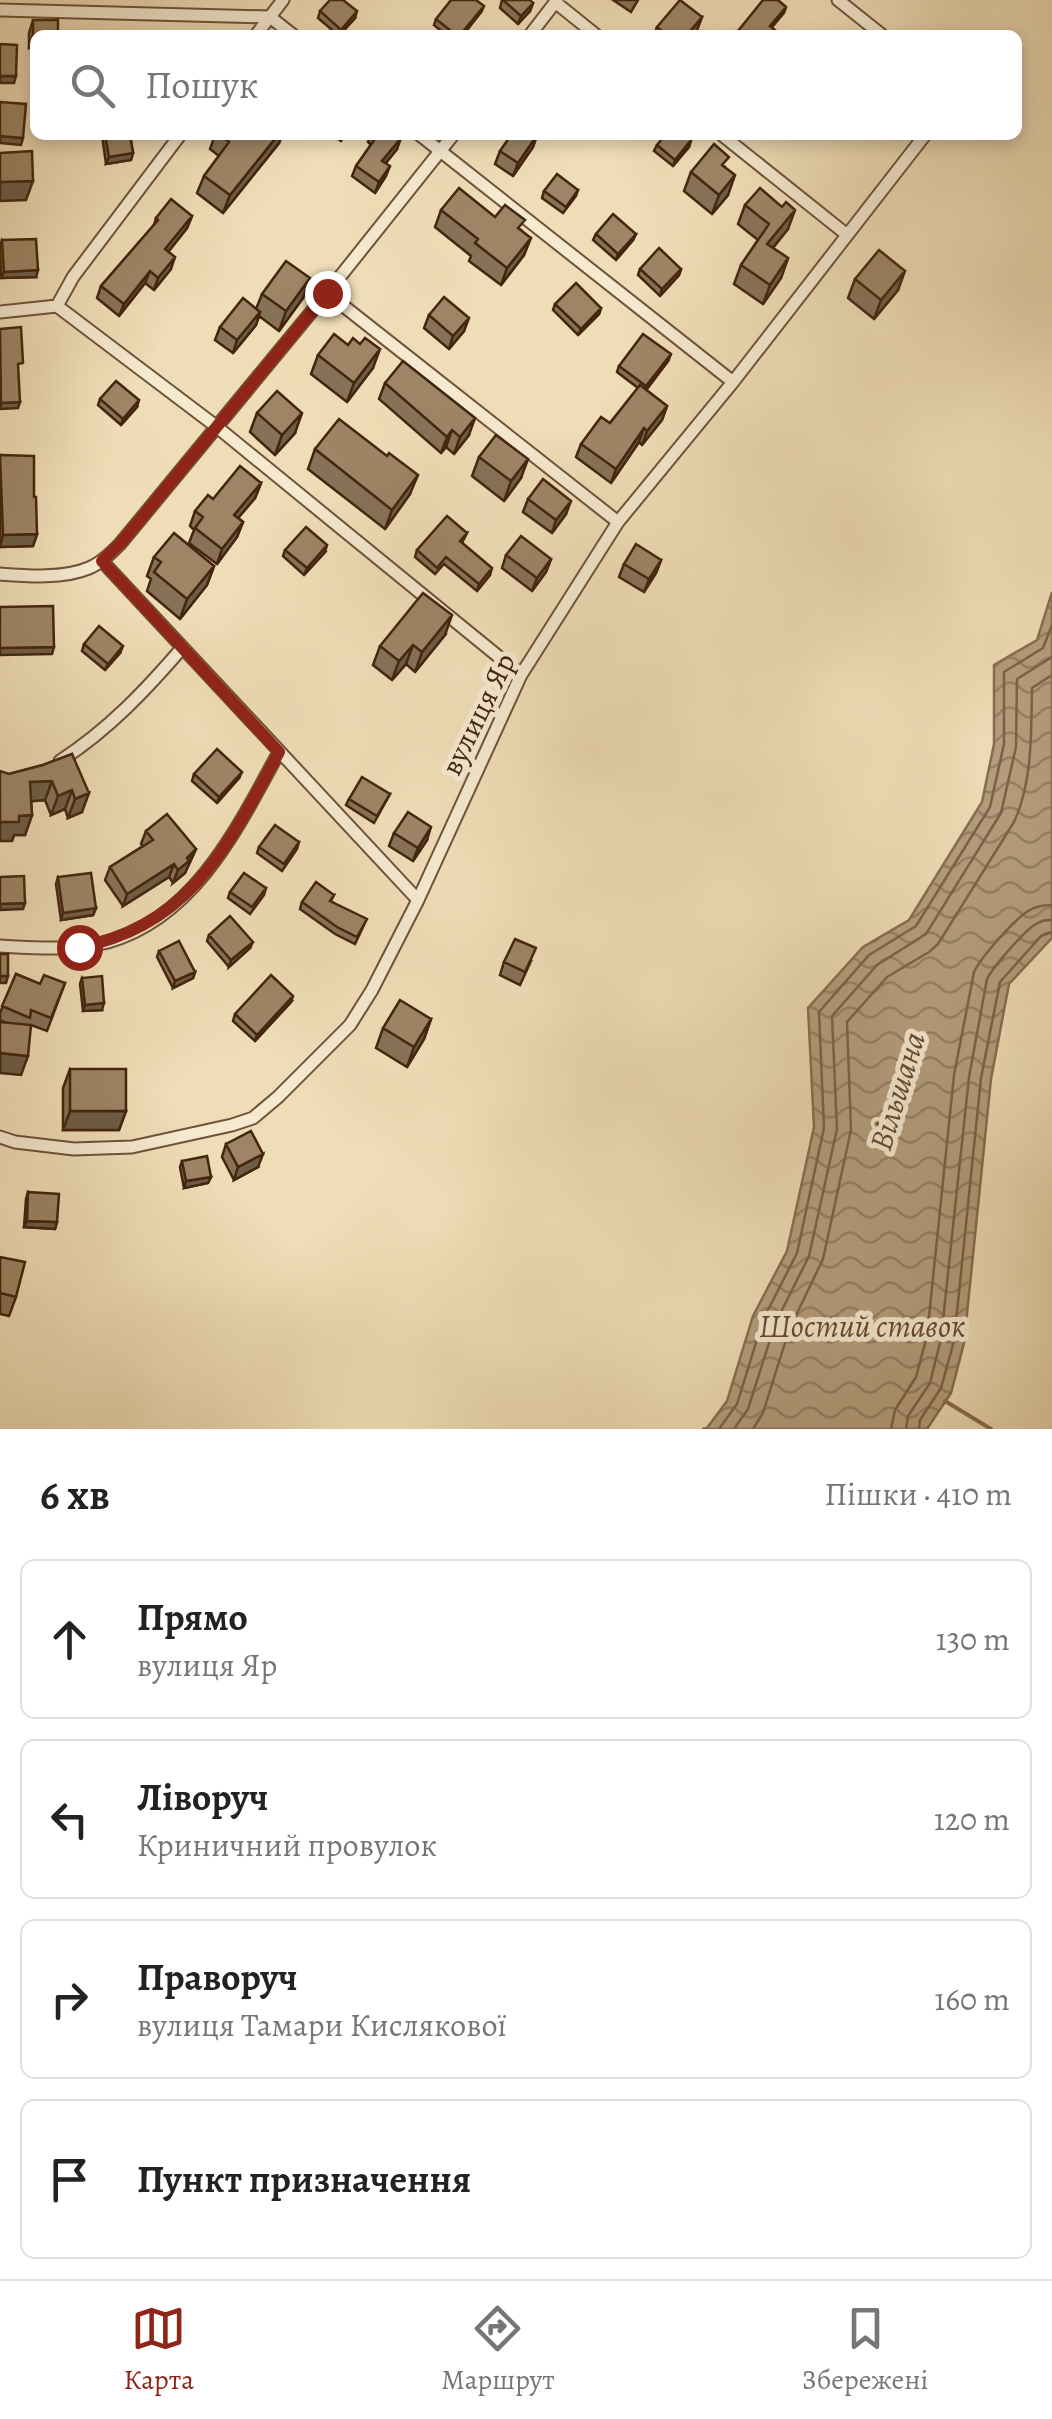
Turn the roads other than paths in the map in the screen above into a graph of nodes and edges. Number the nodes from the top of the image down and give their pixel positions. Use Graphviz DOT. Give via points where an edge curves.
graph roads {
  1 [pos="282,0"];
  2 [pos="838,0"];
  3 [pos="556,1"];
  4 [pos="0,10"];
  5 [pos="270,17"];
  6 [pos="260,30"];
  7 [pos="287,30"];
  8 [pos="534,30"];
  9 [pos="590,30"];
  10 [pos="876,30"];
  11 [pos="176,140"];
  12 [pos="426,140"];
  13 [pos="449,140"];
  14 [pos="728,140"];
  15 [pos="922,140"];
  16 [pos="440,151"];
  17 [pos="846,234"];
  18 [pos="327,293"];
  19 [pos="57,306"];
  20 [pos="0,312"];
  21 [pos="733,382"];
  22 [pos="217,428"];
  23 [pos="618,522"];
  24 [pos="102,561"];
  25 [pos="0,574"];
  26 [pos="182,648"];
  27 [pos="521,676"];
  28 [pos="279,752"];
  29 [pos="48,769"];
  30 [pos="418,900"];
  31 [pos="0,946"];
  32 [pos="0,1137"];
  1 -- 5 [label="street"];
  2 -- 10 [label="street"];
  3 -- 8 [label="street"];
  3 -- 9 [label="street"];
  4 -- 5 [label="street"];
  5 -- 6 [label="street"];
  5 -- 7 [label="street"];
  11 -- 19 [label="street"];
  12 -- 16 [label="street"];
  13 -- 16 [label="street"];
  14 -- 17 [label="street"];
  15 -- 17 [label="street, вулиця Яр"];
  16 -- 18 [label="street"];
  16 -- 21 [label="street"];
  17 -- 21 [label="street, вулиця Яр"];
  18 -- 22 [label="street"];
  18 -- 23 [label="street"];
  19 -- 20 [label="street"];
  19 -- 22 [label="street"];
  21 -- 23 [label="street, вулиця Яр"];
  22 -- 24 [label="street"];
  22 -- 27 [label="street"];
  23 -- 27 [label="street, вулиця Яр"];
  24 -- 25 [label="street" via="58,574"];
  24 -- 26 [label="street"];
  26 -- 28 [label="street"];
  26 -- 29 [label="street" via="106,729"];
  27 -- 30 [label="street, вулиця Яр"];
  28 -- 30 [label="street"];
  28 -- 31 [label="street" via="223,849 162,915 108,942"];
  30 -- 32 [label="street, вулиця Яр" via="350,1025 253,1118 132,1148 74,1149"];
}
